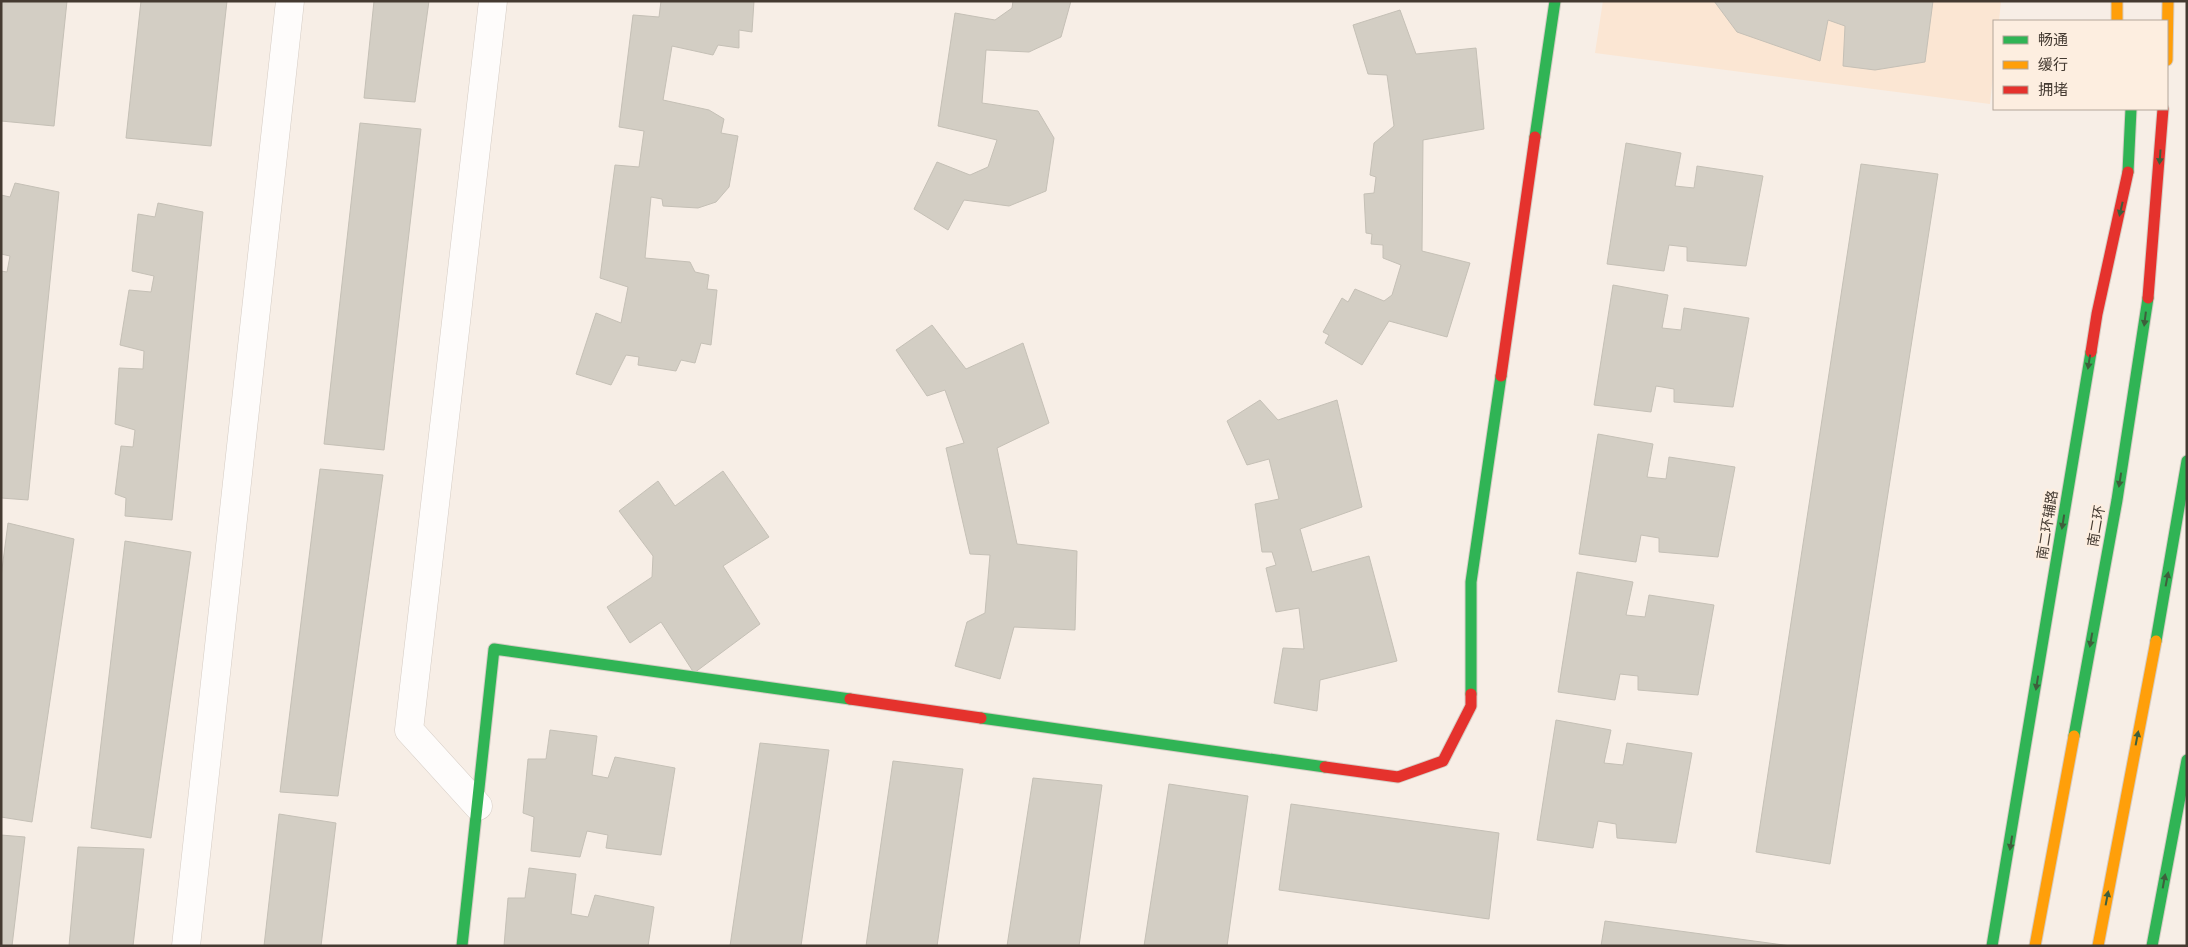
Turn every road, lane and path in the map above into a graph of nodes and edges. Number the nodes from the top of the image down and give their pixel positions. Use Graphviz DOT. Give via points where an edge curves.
graph roads {
  1 [pos="290,1"];
  2 [pos="493,1"];
  3 [pos="2117,1"];
  4 [pos="2168,1"];
  5 [pos="1554,3"];
  6 [pos="2117,20"];
  7 [pos="2168,20"];
  8 [pos="2131,110"];
  9 [pos="2163,110"];
  10 [pos="2106,218"];
  11 [pos="2097,314"];
  12 [pos="2187,461"];
  13 [pos="2187,760"];
  14 [pos="478,806"];
  15 [pos="186,946"];
  16 [pos="462,946"];
  17 [pos="1992,946"];
  18 [pos="2035,946"];
  19 [pos="2098,946"];
  20 [pos="2152,946"];
  1 -- 15 [label="street"];
  2 -- 14 [label="street" via="409,730"];
  3 -- 6 [label="main road"];
  4 -- 7 [label="main road"];
  5 -- 14 [label="main road" via="1471,582 1471,706 1443,761 1398,777 494,649"];
  8 -- 11 [label="main road, 南二环辅路, one-way" via="2128,179"];
  9 -- 18 [label="main road, 南二环, one-way" via="2154,240 2141,349"];
  10 -- 11 [label="main road"];
  11 -- 17 [label="main road, 南二环辅路, one-way"];
  19 -- 12 [label="main road, one-way"];
  20 -- 13 [label="main road, one-way"];
  14 -- 16 [label="main road"];
}
